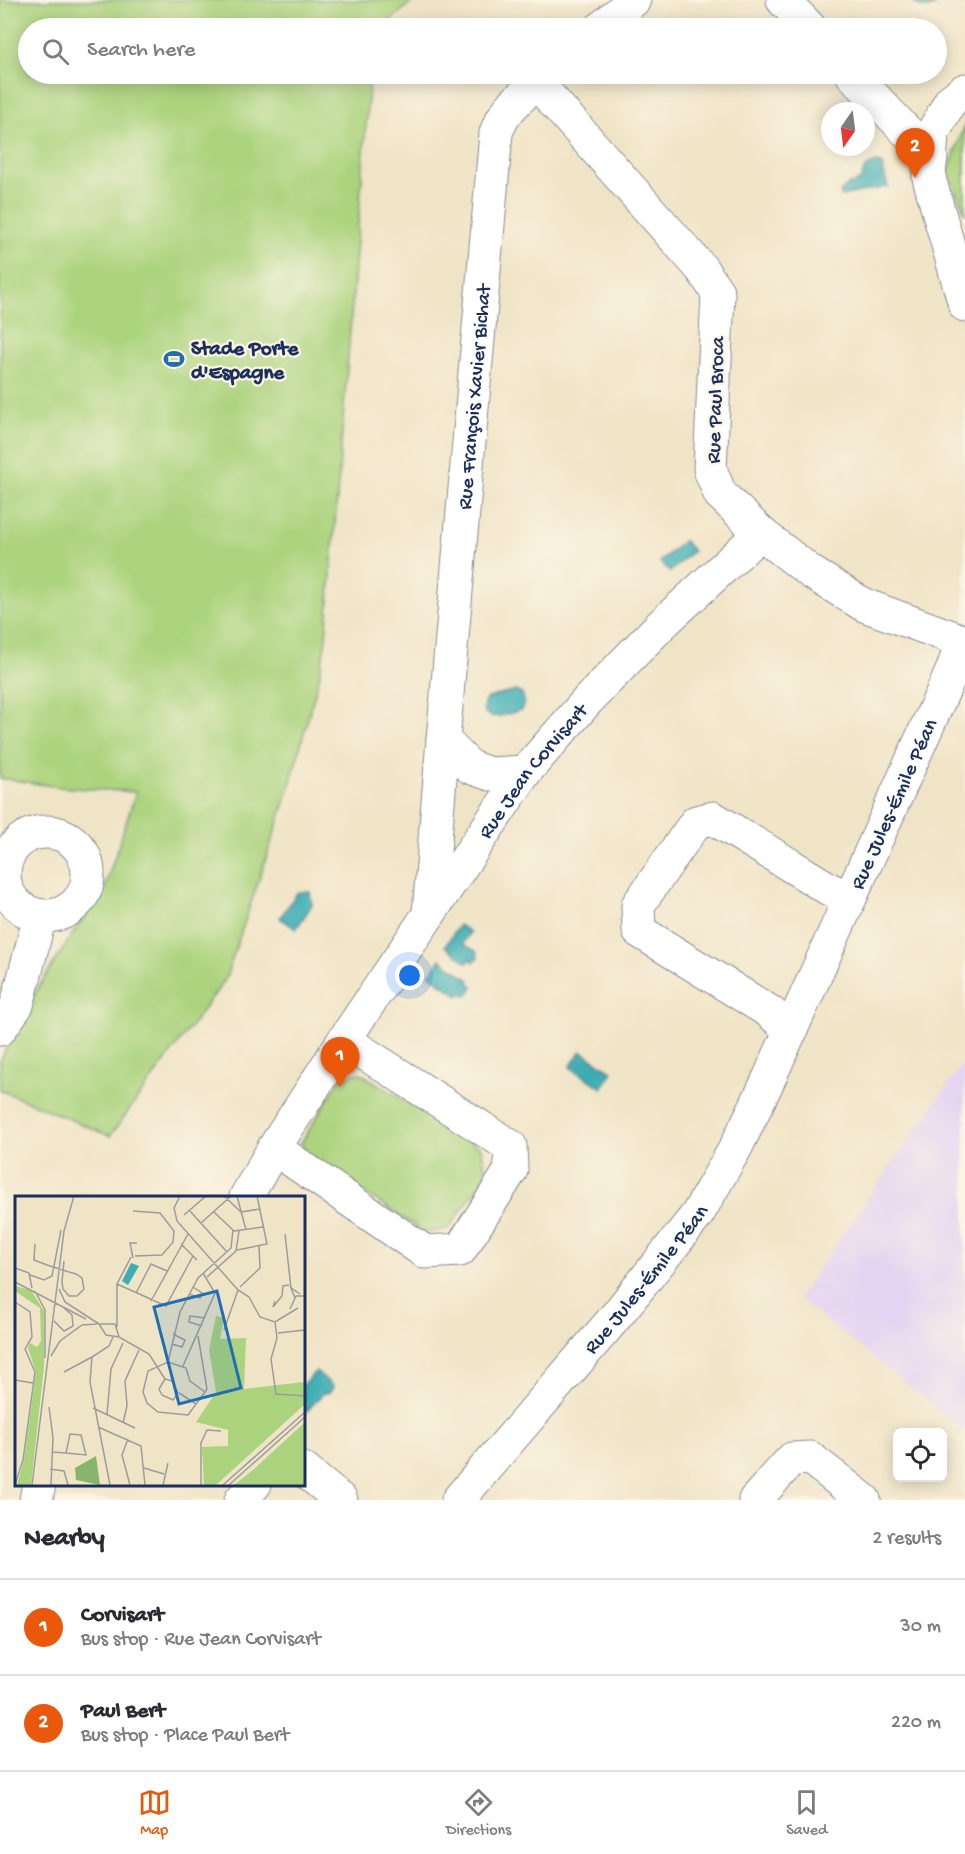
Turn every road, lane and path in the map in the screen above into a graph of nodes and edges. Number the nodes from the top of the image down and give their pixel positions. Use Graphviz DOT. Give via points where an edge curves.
graph roads {
  1 [pos="634,0"];
  2 [pos="783,0"];
  3 [pos="613,18"];
  4 [pos="800,18"];
  5 [pos="535,84"];
  6 [pos="547,84"];
  7 [pos="862,84"];
  8 [pos="965,90"];
  9 [pos="931,157"];
  10 [pos="965,305"];
  11 [pos="762,534"];
  12 [pos="963,642"];
  13 [pos="443,740"];
  14 [pos="525,772"];
  15 [pos="849,898"];
  16 [pos="429,914"];
  17 [pos="40,916"];
  18 [pos="0,1029"];
  19 [pos="791,1030"];
  20 [pos="344,1040"];
  21 [pos="274,1148"];
  22 [pos="247,1196"];
  23 [pos="304,1470"];
  24 [pos="39,1485"];
  25 [pos="254,1485"];
  26 [pos="36,1500"];
  27 [pos="241,1500"];
  28 [pos="341,1500"];
  29 [pos="458,1500"];
  30 [pos="755,1500"];
  31 [pos="864,1500"];
  1 -- 3 [label="street"];
  2 -- 4 [label="street"];
  5 -- 13 [label="street, Rue François Xavier Bichat" via="511,106 496,133"];
  6 -- 11 [label="street, Rue Paul Broca" via="702,268 718,293 710,469 720,494"];
  7 -- 9 [label="street"];
  8 -- 9 [label="street" via="951,100 932,134"];
  9 -- 10 [label="street" via="929,178"];
  11 -- 12 [label="street, Rue Paul Broca" via="812,573 864,604"];
  11 -- 14 [label="street, Rue Jean Corvisart" via="660,626"];
  12 -- 15 [label="street, Rue Jules-Émile Péan"];
  13 -- 14 [label="street" via="470,767 490,774"];
  13 -- 16 [label="street, Rue François Xavier Bichat"];
  14 -- 16 [label="street, Rue Jean Corvisart"];
  15 -- 19 [label="street, Rue Jules-Émile Péan"];
  15 -- 19 [label="street, Rue Jules-Émile Péan" via="713,818 696,822 638,905 639,930 770,1012"];
  16 -- 20 [label="street, Rue Jean Corvisart"];
  17 -- 18 [label="street" via="17,1005"];
  19 -- 29 [label="street, Rue Jules-Émile Péan" via="736,1147 697,1215"];
  20 -- 21 [label="street, Rue Jean Corvisart"];
  20 -- 21 [label="street" via="510,1146 511,1170 460,1250 425,1252"];
  21 -- 22 [label="street, Rue Jean Corvisart"];
  23 -- 28 [label="street"];
  24 -- 26 [label="street"];
  25 -- 27 [label="street"];
  30 -- 31 [label="street" via="792,1459 810,1458"];
}
